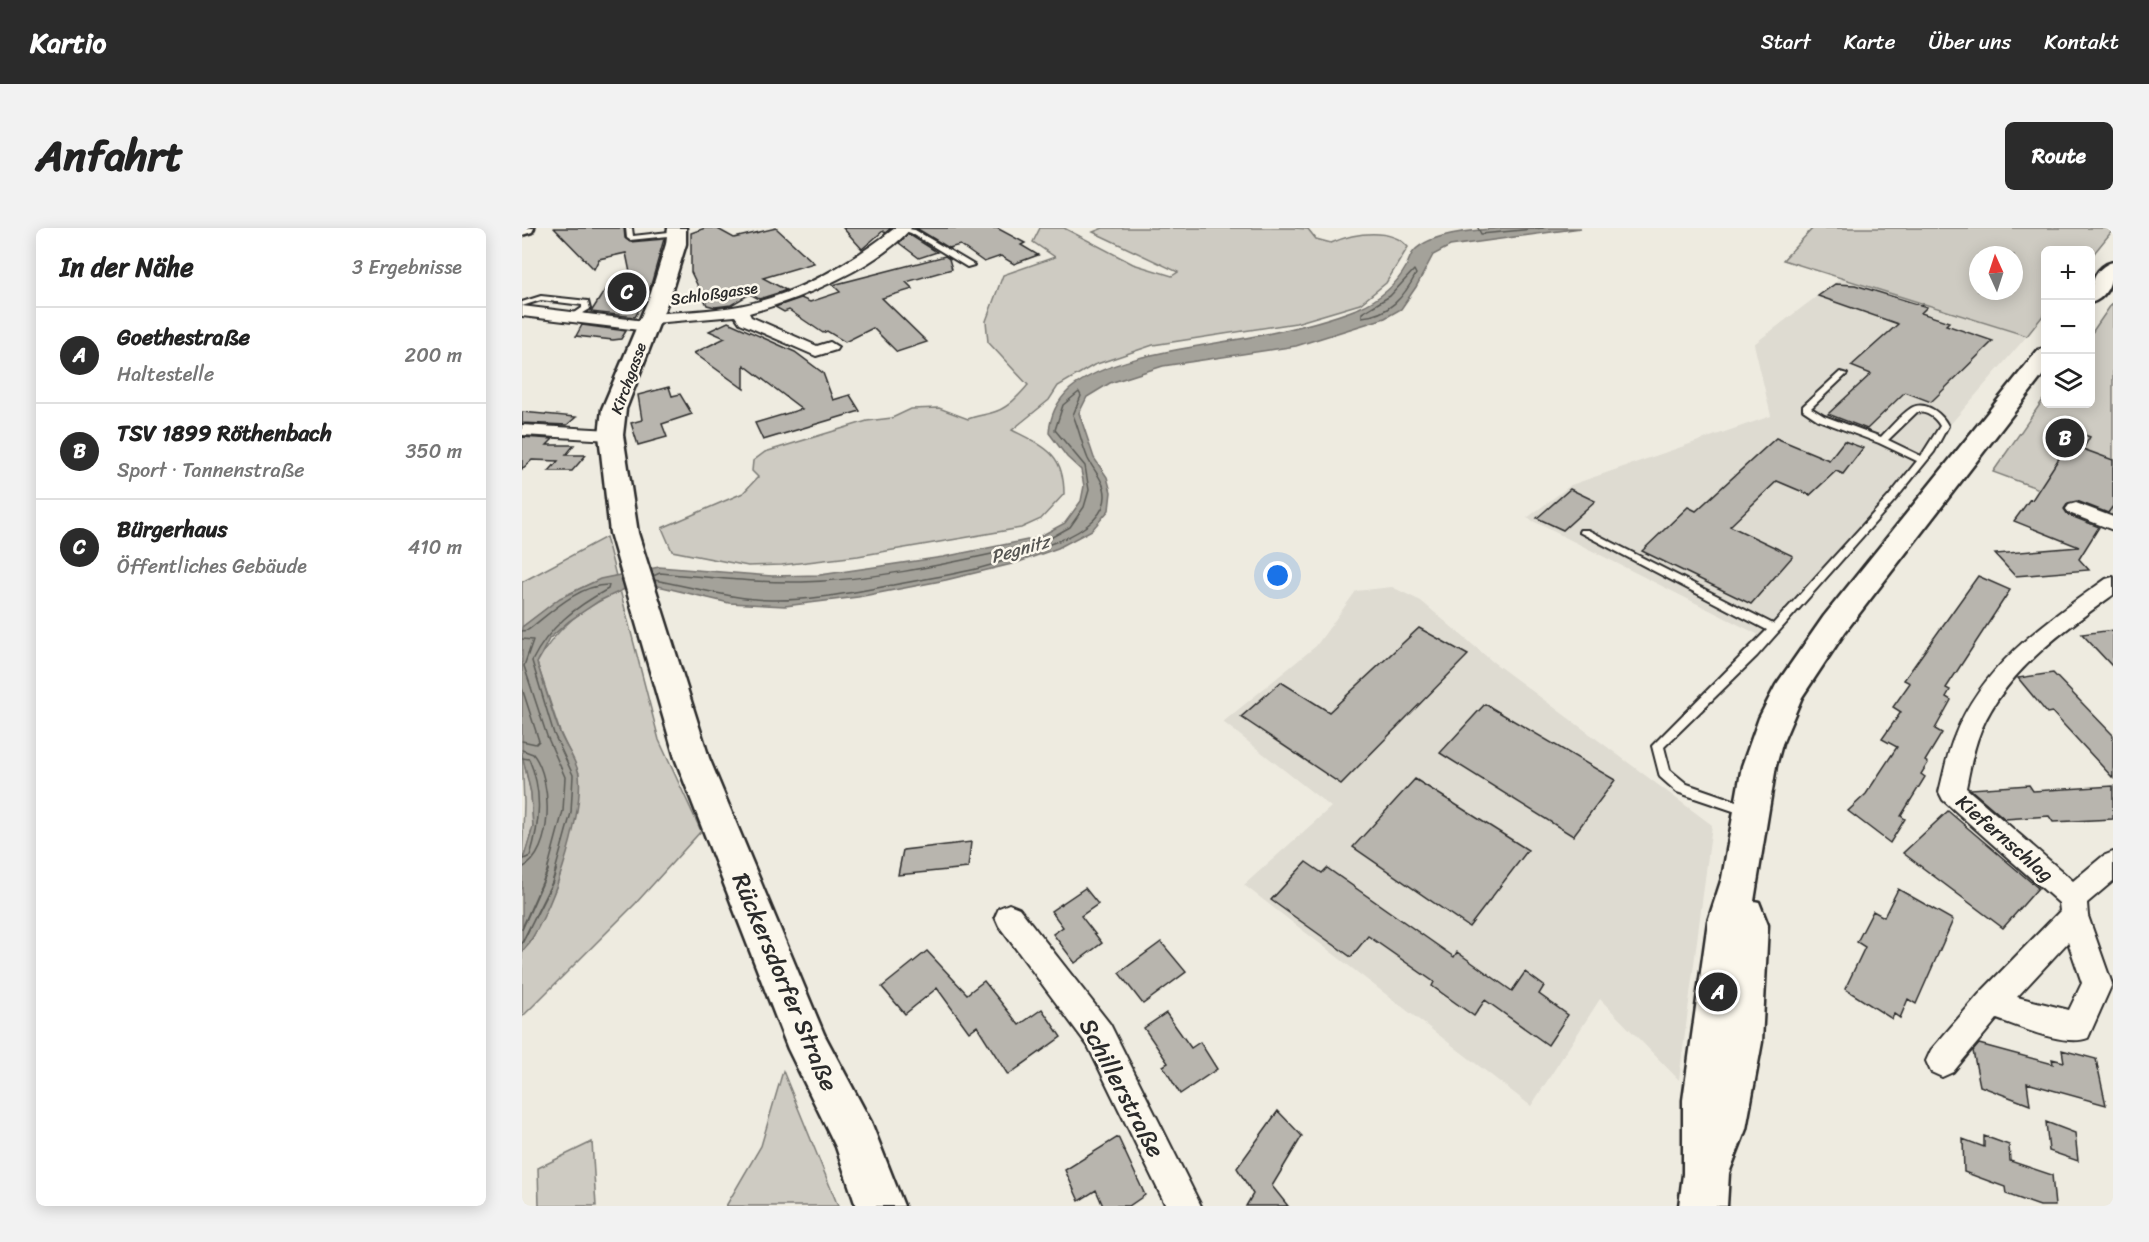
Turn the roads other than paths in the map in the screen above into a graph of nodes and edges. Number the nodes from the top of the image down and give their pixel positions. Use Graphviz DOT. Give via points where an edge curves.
graph roads {
  1 [pos="629,228"];
  2 [pos="904,228"];
  3 [pos="678,231"];
  4 [pos="970,264"];
  5 [pos="2113,268"];
  6 [pos="2095,292"];
  7 [pos="522,304"];
  8 [pos="741,310"];
  9 [pos="522,311"];
  10 [pos="573,317"];
  11 [pos="649,322"];
  12 [pos="830,347"];
  13 [pos="2041,361"];
  14 [pos="1843,374"];
  15 [pos="522,430"];
  16 [pos="611,435"];
  17 [pos="1882,441"];
  18 [pos="1923,460"];
  19 [pos="2076,509"];
  20 [pos="2113,524"];
  21 [pos="1584,532"];
  22 [pos="2113,584"];
  23 [pos="1774,629"];
  24 [pos="686,737"];
  25 [pos="1752,812"];
  26 [pos="2113,864"];
  27 [pos="2073,907"];
  28 [pos="1009,917"];
  29 [pos="1992,1002"];
  30 [pos="1942,1061"];
  31 [pos="1704,1190"];
  32 [pos="880,1206"];
  33 [pos="1184,1206"];
  1 -- 3 [label="lane" via="630,238"];
  2 -- 4 [label="lane"];
  2 -- 8 [label="street, Schloßgasse" via="844,272 786,298"];
  3 -- 11 [label="main road, Kirchgasse"];
  5 -- 6 [label="main road"];
  7 -- 10 [label="lane" via="541,298 585,303 586,309"];
  8 -- 11 [label="street, Schloßgasse"];
  8 -- 12 [label="street" via="745,320 816,351"];
  9 -- 10 [label="street, Schloßgasse"];
  10 -- 11 [label="street, Schloßgasse"];
  11 -- 16 [label="main road, Kirchgasse" via="614,409"];
  13 -- 25 [label="main road" via="1800,673 1765,744"];
  14 -- 17 [label="lane" via="1806,408 1821,418"];
  15 -- 16 [label="street"];
  16 -- 24 [label="main road, Kirchgasse" via="627,545"];
  17 -- 18 [label="lane"];
  17 -- 18 [label="lane" via="1915,409 1929,411 1943,420 1944,426"];
  18 -- 23 [label="lane"];
  19 -- 20 [label="street"];
  21 -- 23 [label="lane"];
  22 -- 27 [label="street, Kiefernschlag" via="2052,628 2005,674 1971,726 1952,792"];
  23 -- 25 [label="lane" via="1658,746 1665,773 1682,788"];
  24 -- 32 [label="main road, Rückersdorfer Straße" via="809,1049 855,1138"];
  25 -- 31 [label="main road" via="1739,894 1748,925 1745,1000 1727,1122"];
  26 -- 27 [label="street"];
  27 -- 29 [label="street"];
  27 -- 29 [label="street" via="2097,984 2077,1027"];
  28 -- 33 [label="street, Schillerstraße" via="1099,1035"];
  29 -- 30 [label="street"];
}
